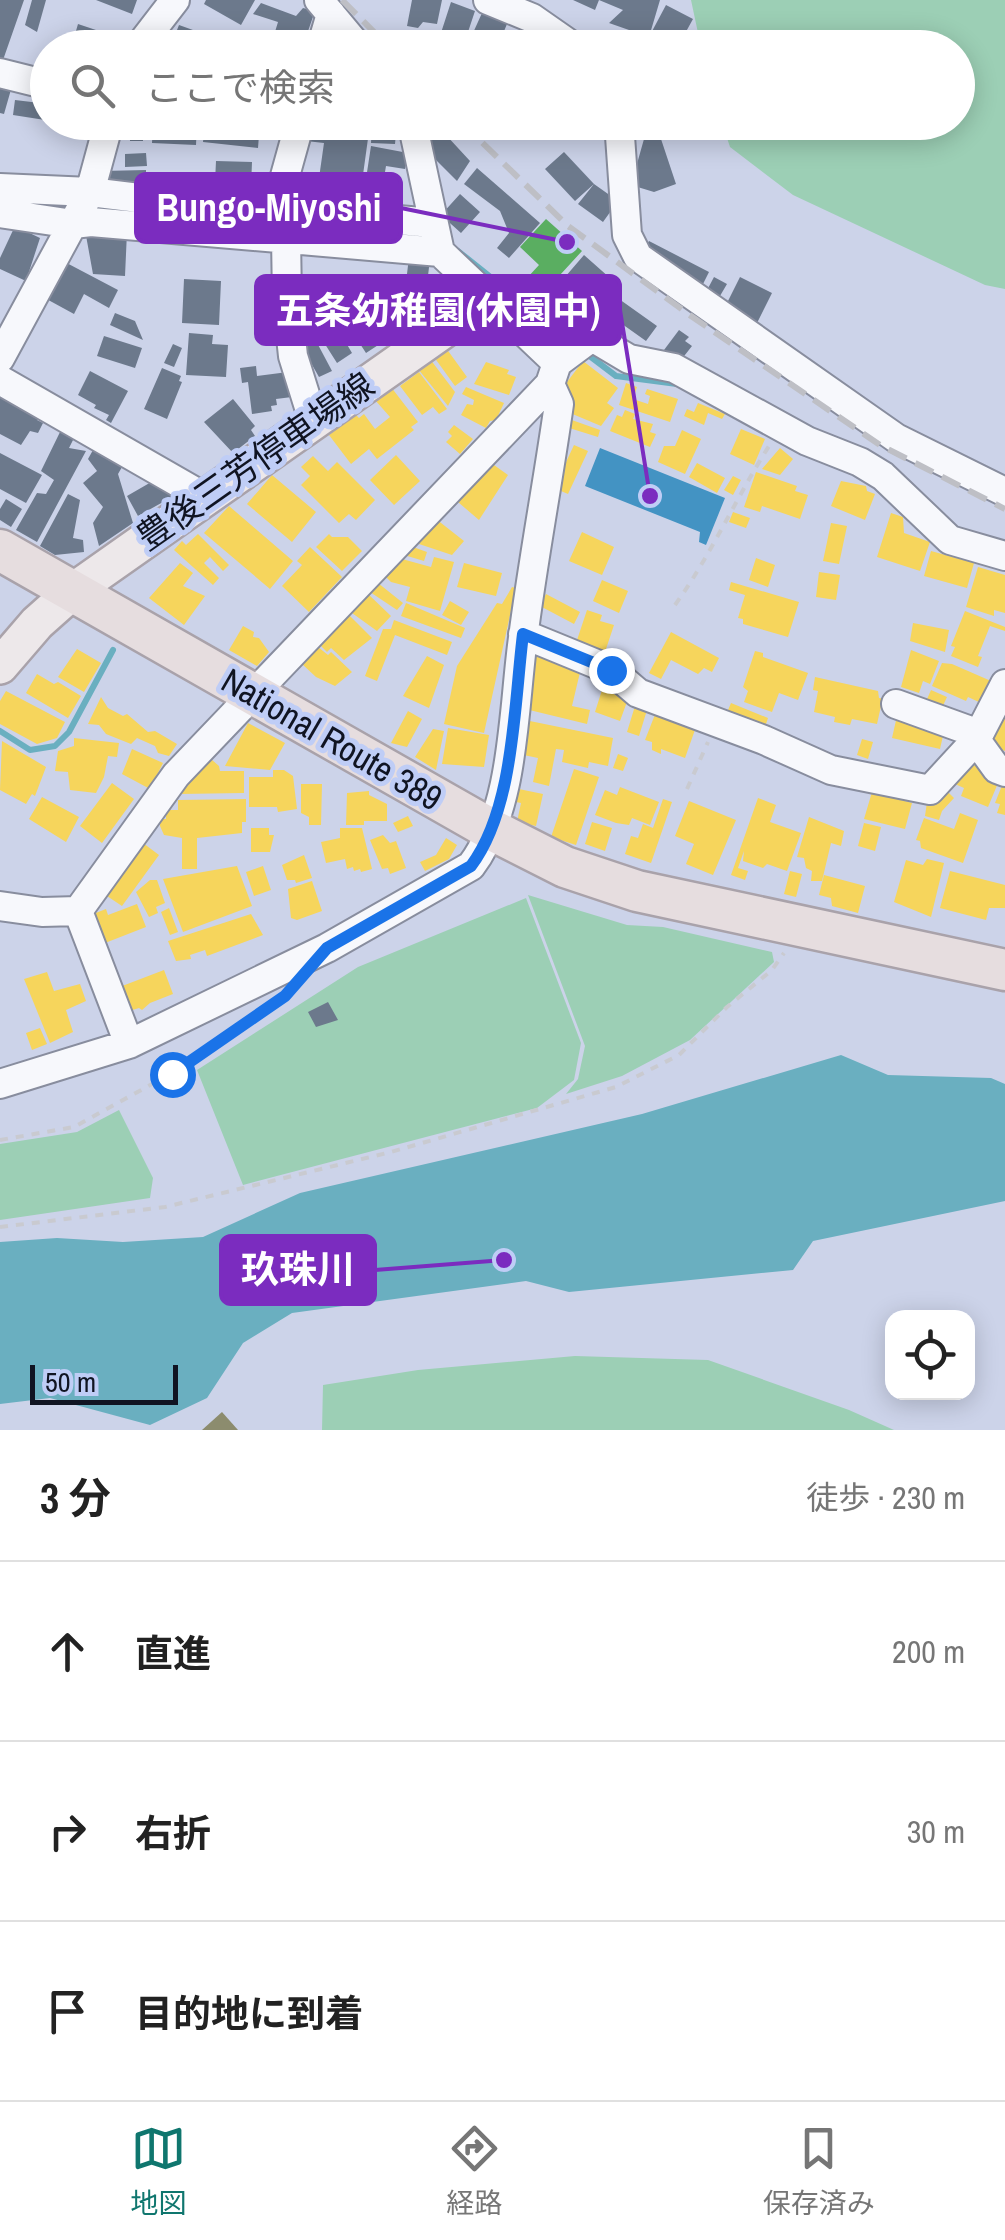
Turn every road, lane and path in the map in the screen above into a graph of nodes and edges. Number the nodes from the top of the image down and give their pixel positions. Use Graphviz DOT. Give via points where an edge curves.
graph roads {
  1 [pos="175,0"];
  2 [pos="488,0"];
  3 [pos="325,7"];
  4 [pos="538,9"];
  5 [pos="152,30"];
  6 [pos="344,30"];
  7 [pos="558,30"];
  8 [pos="0,73"];
  9 [pos="30,80"];
  10 [pos="103,140"];
  11 [pos="295,140"];
  12 [pos="416,140"];
  13 [pos="620,140"];
  14 [pos="0,188"];
  15 [pos="90,192"];
  16 [pos="0,213"];
  17 [pos="432,223"];
  18 [pos="73,224"];
  19 [pos="287,224"];
  20 [pos="440,252"];
  21 [pos="488,299"];
  22 [pos="0,358"];
  23 [pos="553,374"];
  24 [pos="0,380"];
  25 [pos="314,420"];
  26 [pos="768,448"];
  27 [pos="1005,492"];
  28 [pos="204,498"];
  29 [pos="0,550"];
  30 [pos="1005,556"];
  31 [pos="74,592"];
  32 [pos="675,605"];
  33 [pos="523,634"];
  34 [pos="0,666"];
  35 [pos="1005,684"];
  36 [pos="253,695"];
  37 [pos="896,704"];
  38 [pos="717,724"];
  39 [pos="977,737"];
  40 [pos="1005,772"];
  41 [pos="686,789"];
  42 [pos="492,830"];
  43 [pos="0,906"];
  44 [pos="78,911"];
  45 [pos="784,953"];
  46 [pos="1005,970"];
  47 [pos="285,996"];
  48 [pos="129,1044"];
  49 [pos="0,1084"];
  50 [pos="0,1140"];
  51 [pos="0,1227"];
  1 -- 5 [label="street"];
  2 -- 4 [label="street"];
  3 -- 6 [label="street"];
  4 -- 7 [label="street"];
  8 -- 9 [label="street"];
  10 -- 15 [label="street"];
  11 -- 19 [label="street" via="285,176"];
  12 -- 17 [label="street"];
  13 -- 27 [label="street" via="626,235 638,257 896,438"];
  14 -- 15 [label="street"];
  15 -- 18 [label="street"];
  15 -- 19 [label="street" via="221,208"];
  16 -- 18 [label="street"];
  17 -- 19 [label="street"];
  17 -- 20 [label="street"];
  18 -- 19 [label="street"];
  18 -- 22 [label="street"];
  19 -- 20 [label="street"];
  19 -- 25 [label="street" via="293,356"];
  20 -- 21 [label="street"];
  21 -- 23 [label="street"];
  21 -- 25 [label="main road, 豊後三芳停車場線"];
  23 -- 30 [label="street" via="592,337 629,359 674,368 883,476 950,540"];
  23 -- 33 [label="street" via="559,404"];
  23 -- 36 [label="street"];
  24 -- 28 [label="street"];
  25 -- 28 [label="main road, 豊後三芳停車場線"];
  26 -- 32 [label="path"];
  28 -- 31 [label="main road, 豊後三芳停車場線"];
  29 -- 31 [label="highway, National Route 389"];
  31 -- 34 [label="main road, 豊後三芳停車場線"];
  31 -- 36 [label="highway, National Route 389"];
  33 -- 38 [label="street" via="611,670 638,693"];
  33 -- 42 [label="street" via="501,810"];
  35 -- 39 [label="street"];
  36 -- 42 [label="highway, National Route 389"];
  36 -- 44 [label="street" via="176,776"];
  37 -- 39 [label="street"];
  38 -- 39 [label="street" via="831,770 930,790"];
  38 -- 41 [label="path"];
  39 -- 40 [label="street"];
  42 -- 46 [label="highway, National Route 389" via="565,867 637,891"];
  42 -- 48 [label="street" via="471,866 327,948"];
  43 -- 44 [label="street"];
  44 -- 48 [label="street"];
  45 -- 51 [label="path" via="680,1055 616,1087 165,1207"];
  47 -- 50 [label="path" via="172,1074 74,1127"];
  48 -- 49 [label="street"];
}
